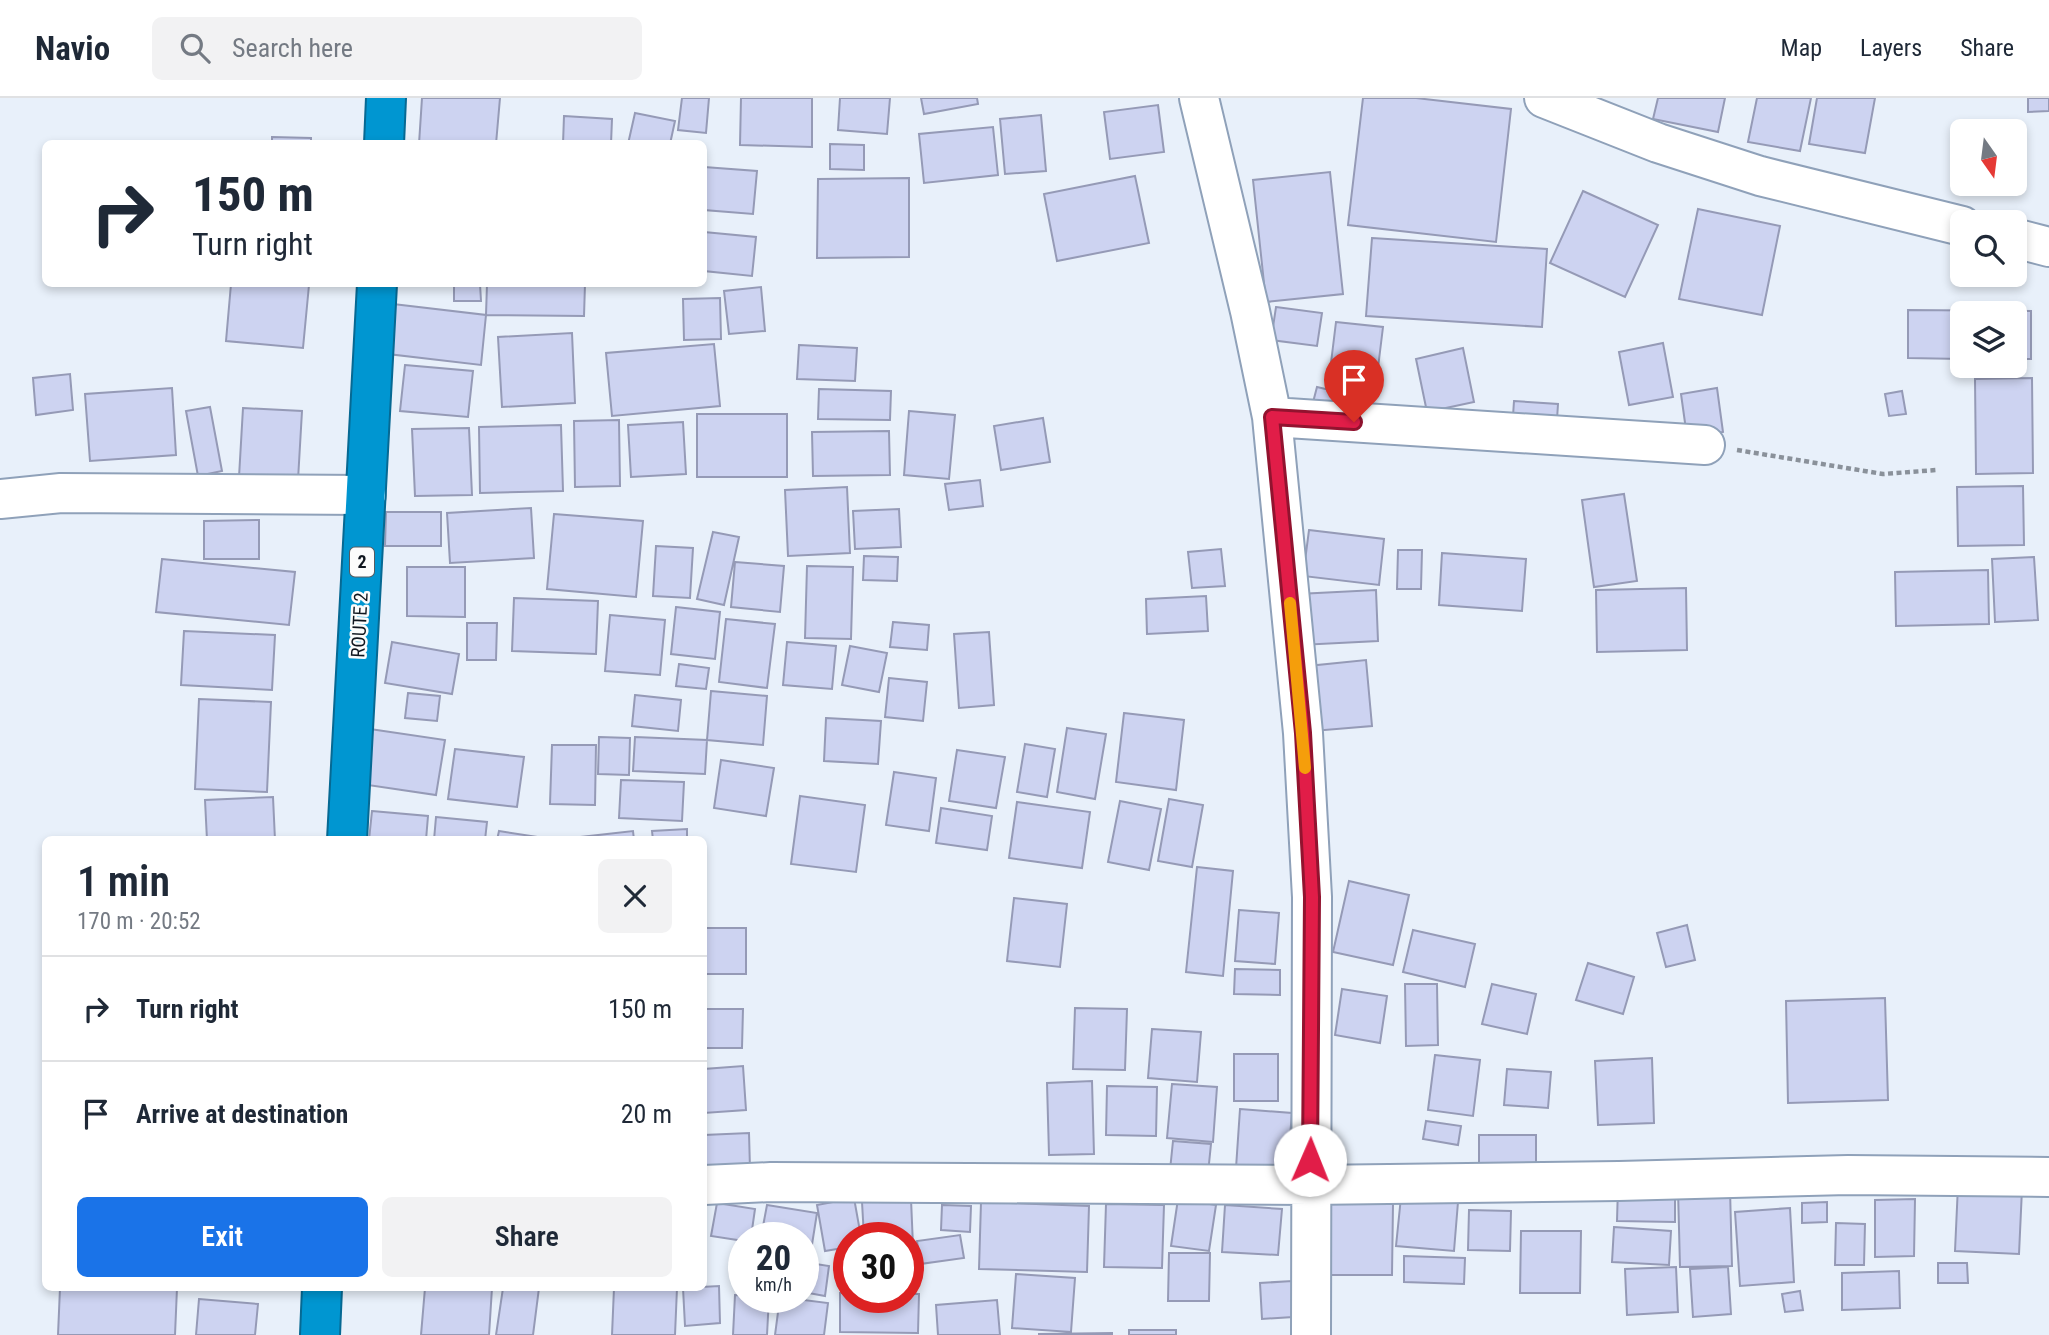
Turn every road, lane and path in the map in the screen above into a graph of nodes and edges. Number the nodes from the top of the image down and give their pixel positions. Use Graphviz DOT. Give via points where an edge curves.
graph roads {
  1 [pos="386,98"];
  2 [pos="1199,98"];
  3 [pos="1544,98"];
  4 [pos="384,140"];
  5 [pos="1950,223"];
  6 [pos="2027,242"];
  7 [pos="2049,247"];
  8 [pos="377,287"];
  9 [pos="1272,417"];
  10 [pos="1705,445"];
  11 [pos="1937,470"];
  12 [pos="366,495"];
  13 [pos="0,499"];
  14 [pos="347,836"];
  15 [pos="2049,1177"];
  16 [pos="707,1185"];
  17 [pos="1310,1185"];
  18 [pos="322,1291"];
  19 [pos="320,1335"];
  20 [pos="1311,1335"];
  1 -- 4 [label="highway"];
  2 -- 9 [label="street"];
  3 -- 5 [label="street" via="1658,144 1759,176"];
  6 -- 7 [label="street"];
  8 -- 12 [label="highway, ROUTE 2 / 2"];
  9 -- 10 [label="street"];
  9 -- 17 [label="street" via="1303,733 1312,897"];
  10 -- 11 [label="path" via="1883,474"];
  12 -- 13 [label="street" via="61,493"];
  12 -- 14 [label="highway, ROUTE 2 / 2"];
  15 -- 17 [label="street" via="1848,1175"];
  16 -- 17 [label="street"];
  17 -- 20 [label="street"];
  18 -- 19 [label="highway"];
}
